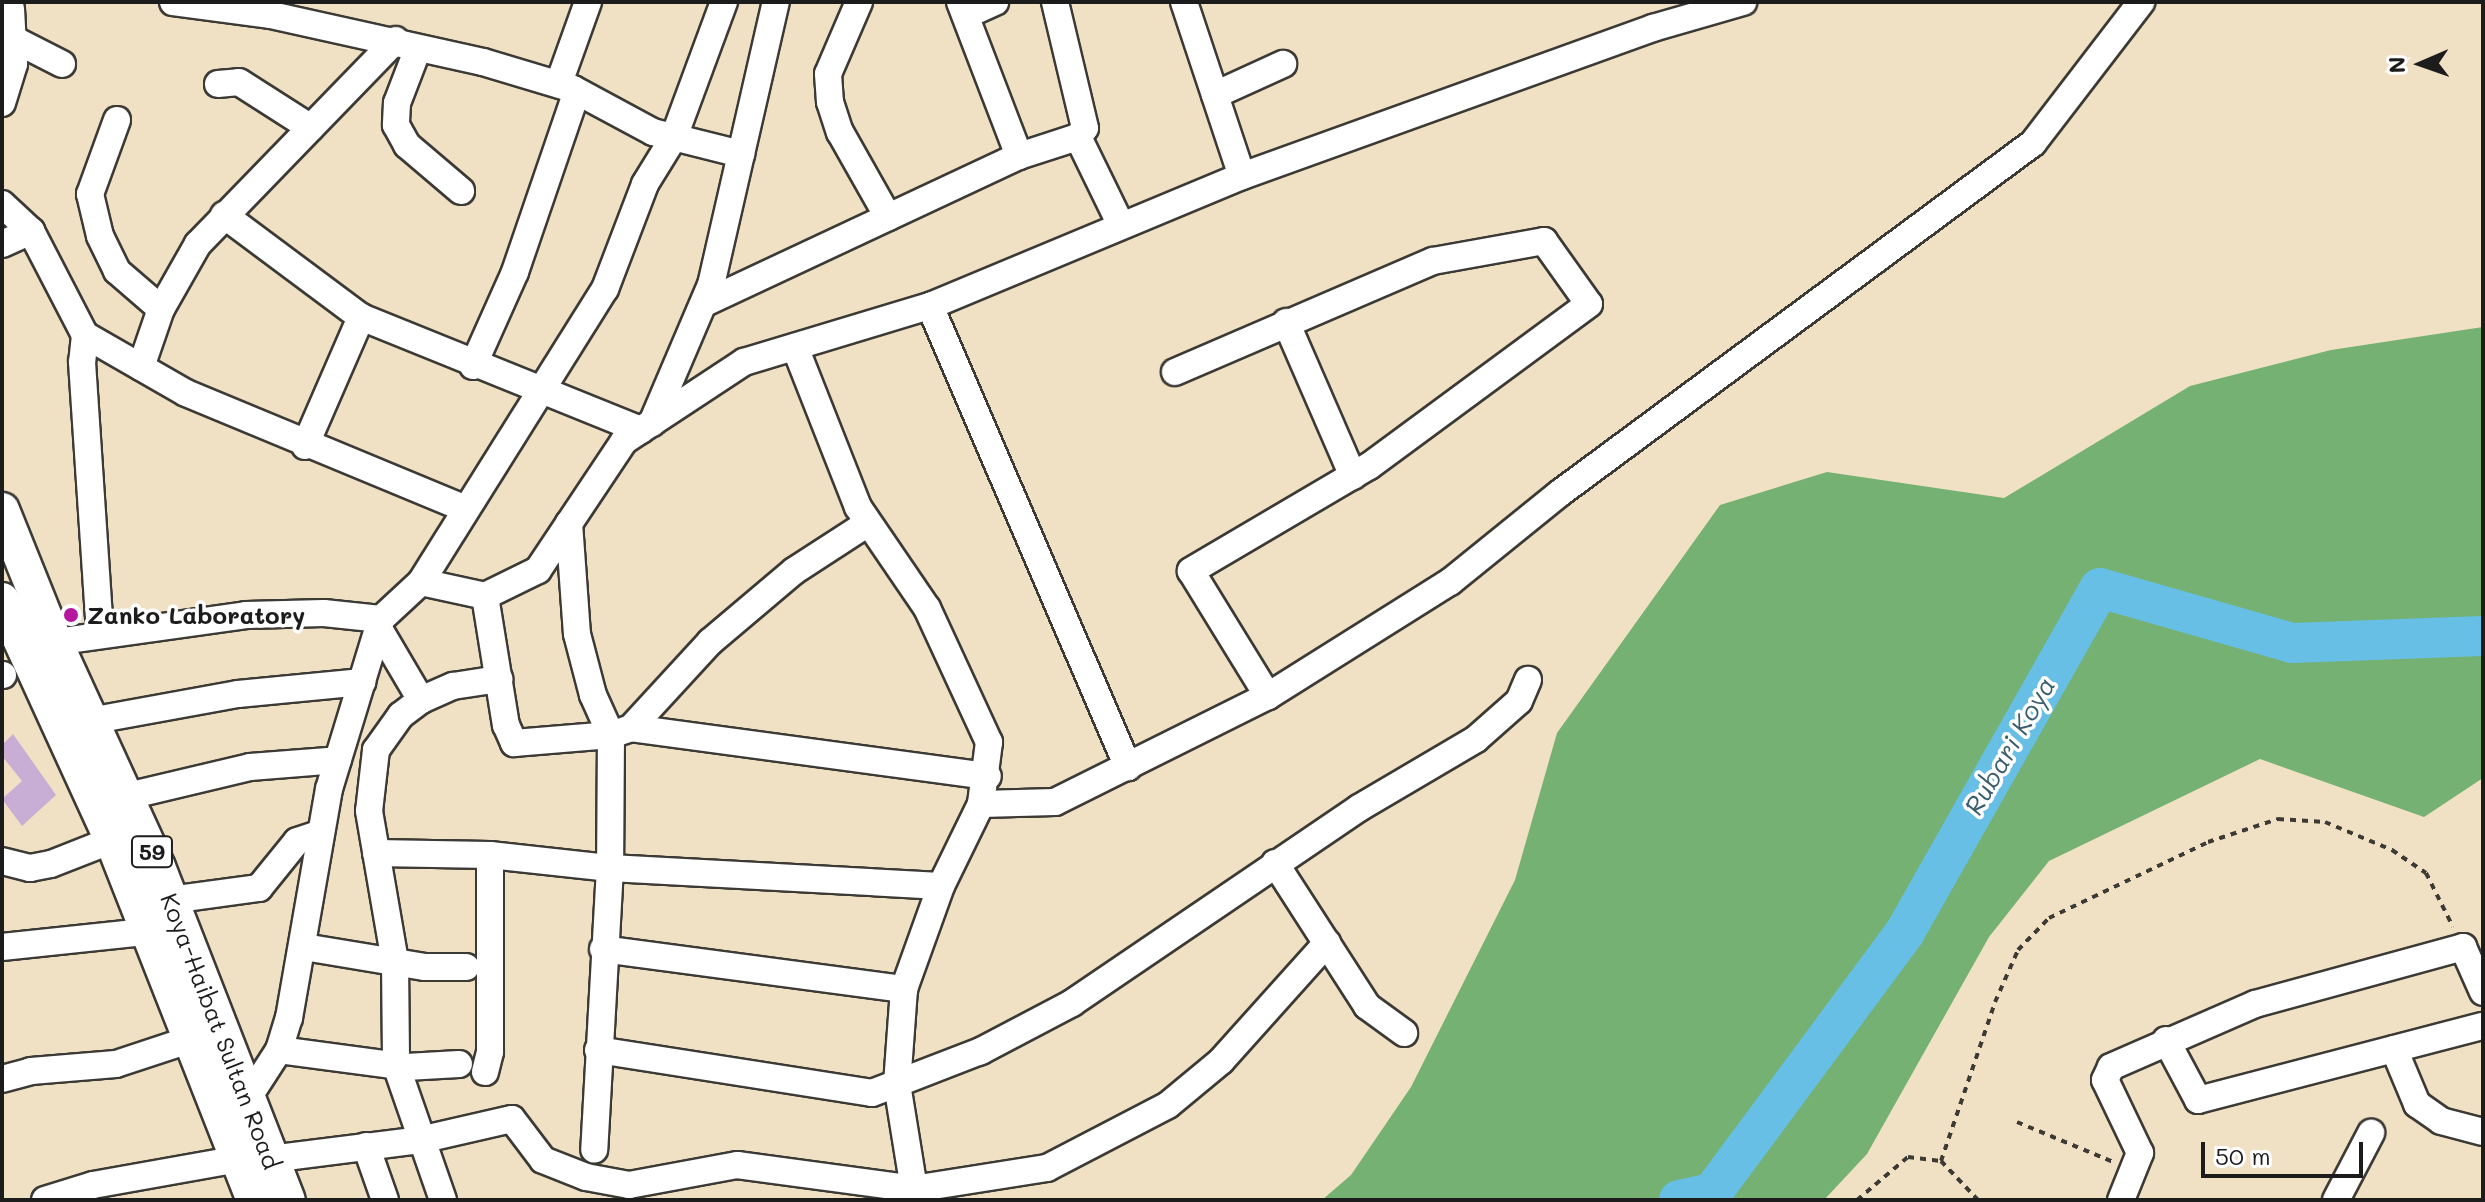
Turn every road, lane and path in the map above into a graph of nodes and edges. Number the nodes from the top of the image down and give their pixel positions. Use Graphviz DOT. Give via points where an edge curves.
graph roads {
  1 [pos="173,2"];
  2 [pos="588,2"];
  3 [pos="724,2"];
  4 [pos="776,2"];
  5 [pos="859,2"];
  6 [pos="995,2"];
  7 [pos="1055,2"];
  8 [pos="1184,2"];
  9 [pos="1743,2"];
  10 [pos="2141,2"];
  11 [pos="14,8"];
  12 [pos="963,8"];
  13 [pos="13,39"];
  14 [pos="406,46"];
  15 [pos="62,64"];
  16 [pos="1283,64"];
  17 [pos="218,84"];
  18 [pos="568,89"];
  19 [pos="1215,95"];
  20 [pos="2,103"];
  21 [pos="117,120"];
  22 [pos="311,128"];
  23 [pos="674,137"];
  24 [pos="1078,137"];
  25 [pos="741,154"];
  26 [pos="1019,156"];
  27 [pos="1242,176"];
  28 [pos="461,191"];
  29 [pos="2,204"];
  30 [pos="224,215"];
  31 [pos="888,217"];
  32 [pos="1121,225"];
  33 [pos="31,231"];
  34 [pos="2,244"];
  35 [pos="705,303"];
  36 [pos="930,306"];
  37 [pos="161,309"];
  38 [pos="361,317"];
  39 [pos="1286,322"];
  40 [pos="85,335"];
  41 [pos="795,347"];
  42 [pos="473,366"];
  43 [pos="141,367"];
  44 [pos="1175,372"];
  45 [pos="540,393"];
  46 [pos="639,432"];
  47 [pos="305,446"];
  48 [pos="1353,476"];
  49 [pos="466,509"];
  50 [pos="2,510"];
  51 [pos="569,523"];
  52 [pos="868,523"];
  53 [pos="421,582"];
  54 [pos="485,596"];
  55 [pos="2,600"];
  56 [pos="379,623"];
  57 [pos="100,633"];
  58 [pos="55,642"];
  59 [pos="499,679"];
  60 [pos="1528,680"];
  61 [pos="362,682"];
  62 [pos="1268,696"];
  63 [pos="421,700"];
  64 [pos="95,720"];
  65 [pos="621,732"];
  66 [pos="338,760"];
  67 [pos="1128,767"];
  68 [pos="988,776"];
  69 [pos="128,796"];
  70 [pos="981,804"];
  71 [pos="319,834"];
  72 [pos="112,840"];
  73 [pos="376,853"];
  74 [pos="490,855"];
  75 [pos="2,861"];
  76 [pos="1275,863"];
  77 [pos="610,868"];
  78 [pos="941,886"];
  79 [pos="170,900"];
  80 [pos="144,932"];
  81 [pos="1327,943"];
  82 [pos="2,947"];
  83 [pos="304,947"];
  84 [pos="2463,947"];
  85 [pos="603,949"];
  86 [pos="395,962"];
  87 [pos="466,967"];
  88 [pos="904,989"];
  89 [pos="2483,992"];
  90 [pos="2483,1026"];
  91 [pos="1404,1033"];
  92 [pos="189,1040"];
  93 [pos="2166,1040"];
  94 [pos="2394,1049"];
  95 [pos="279,1050"];
  96 [pos="598,1050"];
  97 [pos="459,1064"];
  98 [pos="396,1065"];
  99 [pos="485,1072"];
  100 [pos="2,1079"];
  101 [pos="897,1084"];
  102 [pos="246,1101"];
  103 [pos="2017,1122"];
  104 [pos="2483,1132"];
  105 [pos="2371,1133"];
  106 [pos="420,1140"];
  107 [pos="366,1146"];
  108 [pos="594,1150"];
  109 [pos="254,1159"];
  110 [pos="1941,1161"];
  111 [pos="2134,1171"];
  112 [pos="914,1189"];
  113 [pos="45,1200"];
  114 [pos="254,1200"];
  115 [pos="288,1200"];
  116 [pos="385,1200"];
  117 [pos="443,1200"];
  118 [pos="1857,1200"];
  119 [pos="1978,1200"];
  120 [pos="2121,1200"];
  121 [pos="2336,1200"];
  1 -- 14 [label="street" via="271,15"];
  2 -- 18 [label="street"];
  3 -- 23 [label="street"];
  4 -- 25 [label="street"];
  5 -- 31 [label="street" via="828,74 830,102 840,132"];
  6 -- 12 [label="street"];
  7 -- 24 [label="street" via="1085,128"];
  8 -- 19 [label="street"];
  9 -- 27 [label="street" via="1653,28"];
  10 -- 62 [label="street" via="2033,143 1821,305 1560,493 1450,582"];
  11 -- 13 [label="street"];
  12 -- 26 [label="street"];
  13 -- 15 [label="street"];
  13 -- 20 [label="street" via="14,64"];
  14 -- 18 [label="street" via="483,62"];
  14 -- 22 [label="street"];
  14 -- 28 [label="street" via="396,125 407,145"];
  16 -- 19 [label="street"];
  17 -- 22 [label="street" via="239,82"];
  18 -- 23 [label="street"];
  18 -- 42 [label="street" via="515,272"];
  19 -- 27 [label="street"];
  21 -- 37 [label="street" via="90,194 100,236 117,271"];
  22 -- 30 [label="street"];
  23 -- 25 [label="street"];
  23 -- 45 [label="street" via="645,184 605,289"];
  24 -- 26 [label="street"];
  24 -- 32 [label="street"];
  25 -- 35 [label="street"];
  26 -- 31 [label="street"];
  27 -- 32 [label="street"];
  29 -- 33 [label="street"];
  30 -- 37 [label="street" via="198,244"];
  30 -- 38 [label="street"];
  31 -- 35 [label="street"];
  32 -- 36 [label="street"];
  33 -- 34 [label="street"];
  33 -- 40 [label="street"];
  35 -- 46 [label="street"];
  36 -- 41 [label="street"];
  36 -- 67 [label="street"];
  37 -- 43 [label="street"];
  38 -- 42 [label="street"];
  38 -- 47 [label="street"];
  39 -- 44 [label="street"];
  39 -- 48 [label="street"];
  39 -- 48 [label="street" via="1433,261 1544,241 1589,304"];
  40 -- 43 [label="street"];
  40 -- 57 [label="street" via="82,362"];
  41 -- 46 [label="street" via="744,362"];
  41 -- 52 [label="street"];
  42 -- 45 [label="street"];
  43 -- 47 [label="street"];
  45 -- 46 [label="street"];
  45 -- 49 [label="street"];
  46 -- 51 [label="street"];
  47 -- 49 [label="street"];
  48 -- 62 [label="street" via="1191,571"];
  49 -- 53 [label="street"];
  50 -- 58 [label="main road, Koya-Haibat Sultan Road / 59"];
  51 -- 54 [label="street" via="538,570"];
  51 -- 65 [label="street" via="577,634 593,695"];
  52 -- 65 [label="street" via="794,571 710,642"];
  52 -- 68 [label="street" via="927,608 989,742"];
  53 -- 54 [label="street"];
  53 -- 56 [label="street"];
  54 -- 59 [label="street"];
  55 -- 72 [label="main road, 59"];
  56 -- 57 [label="street" via="324,613 246,615"];
  56 -- 61 [label="street"];
  56 -- 63 [label="street"];
  57 -- 58 [label="street"];
  58 -- 64 [label="main road, Koya-Haibat Sultan Road / 59"];
  59 -- 63 [label="street" via="453,686"];
  59 -- 65 [label="street" via="514,743"];
  60 -- 76 [label="street" via="1519,701 1476,739"];
  61 -- 64 [label="street" via="238,694"];
  61 -- 66 [label="street"];
  62 -- 67 [label="street"];
  63 -- 73 [label="street" via="401,715 376,750 369,811"];
  64 -- 69 [label="main road, Koya-Haibat Sultan Road / 59"];
  65 -- 68 [label="street"];
  65 -- 77 [label="street"];
  66 -- 69 [label="street" via="250,767"];
  66 -- 71 [label="street"];
  67 -- 70 [label="street" via="1055,802"];
  68 -- 70 [label="street"];
  69 -- 79 [label="main road, Koya-Haibat Sultan Road / 59"];
  70 -- 78 [label="street"];
  71 -- 79 [label="street" via="297,841 259,888"];
  71 -- 83 [label="street"];
  72 -- 75 [label="street" via="51,864 30,868"];
  72 -- 80 [label="main road, 59"];
  73 -- 74 [label="street"];
  73 -- 86 [label="street"];
  74 -- 77 [label="street"];
  74 -- 99 [label="street" via="490,1052"];
  76 -- 81 [label="street"];
  76 -- 101 [label="street" via="1023,1033"];
  77 -- 78 [label="street"];
  77 -- 85 [label="street"];
  78 -- 88 [label="street"];
  79 -- 102 [label="main road, Koya-Haibat Sultan Road / 59"];
  80 -- 82 [label="street"];
  80 -- 92 [label="main road, 59"];
  81 -- 91 [label="street" via="1367,1006"];
  81 -- 112 [label="street" via="1221,1061 1168,1105 1117,1136 1047,1168"];
  83 -- 86 [label="street"];
  83 -- 95 [label="street"];
  84 -- 89 [label="street"];
  84 -- 93 [label="street" via="2285,994"];
  84 -- 110 [label="path" via="2426,873 2392,850 2325,822 2278,819 2208,842 2049,918 2018,950"];
  85 -- 88 [label="street"];
  85 -- 96 [label="street"];
  86 -- 87 [label="street"];
  86 -- 98 [label="street"];
  88 -- 101 [label="street"];
  90 -- 94 [label="street"];
  92 -- 100 [label="street" via="116,1064 31,1071"];
  92 -- 109 [label="main road, 59"];
  93 -- 94 [label="street" via="2198,1100"];
  93 -- 111 [label="street" via="2105,1075 2139,1148"];
  94 -- 104 [label="street" via="2417,1104 2441,1121"];
  95 -- 98 [label="street"];
  95 -- 102 [label="street"];
  96 -- 101 [label="street" via="872,1093"];
  96 -- 108 [label="street"];
  97 -- 98 [label="street"];
  98 -- 106 [label="street"];
  101 -- 112 [label="street"];
  102 -- 109 [label="main road, Koya-Haibat Sultan Road / 59"];
  103 -- 111 [label="path"];
  105 -- 121 [label="street"];
  106 -- 107 [label="street"];
  106 -- 112 [label="street" via="512,1119 543,1160 586,1177 629,1185 737,1165"];
  106 -- 117 [label="street"];
  107 -- 109 [label="street"];
  107 -- 116 [label="street"];
  109 -- 113 [label="street" via="93,1185"];
  109 -- 114 [label="main road, 59"];
  109 -- 115 [label="main road, Koya-Haibat Sultan Road / 59"];
  110 -- 118 [label="path" via="1908,1157"];
  110 -- 119 [label="path"];
  111 -- 120 [label="street"];
}
